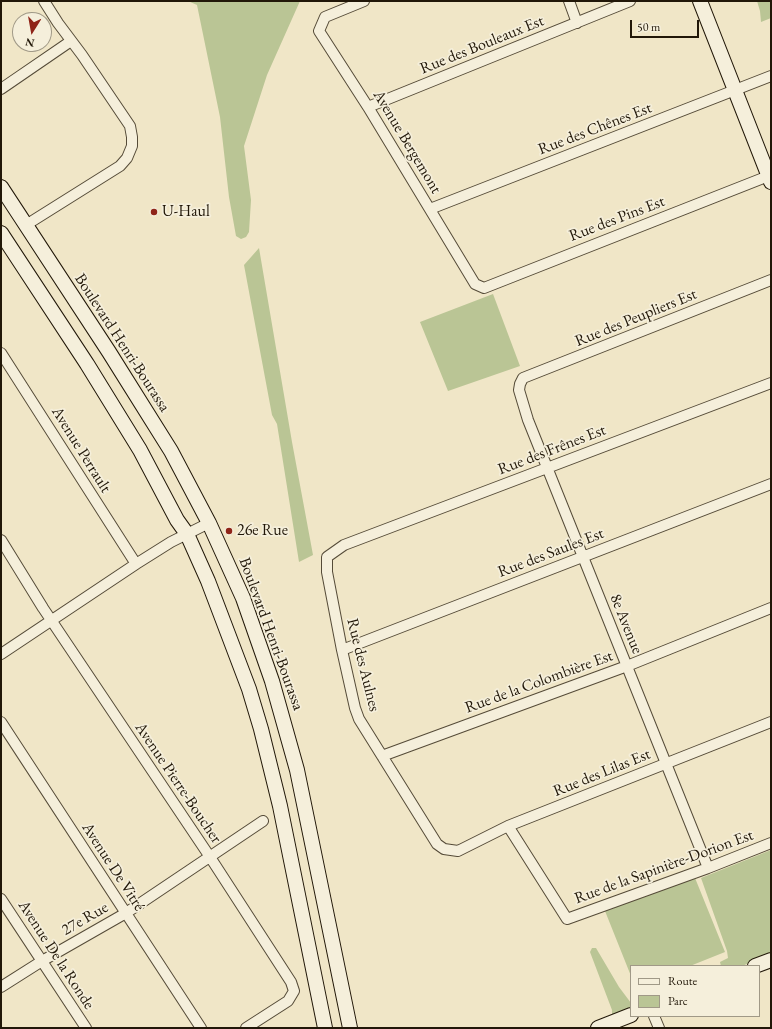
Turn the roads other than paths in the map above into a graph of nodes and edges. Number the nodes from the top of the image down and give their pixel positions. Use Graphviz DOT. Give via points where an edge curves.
graph roads {
  1 [pos="44,1"];
  2 [pos="364,1"];
  3 [pos="569,1"];
  4 [pos="630,1"];
  5 [pos="700,1"];
  6 [pos="577,23"];
  7 [pos="71,41"];
  8 [pos="771,76"];
  9 [pos="1,89"];
  10 [pos="736,90"];
  11 [pos="368,108"];
  12 [pos="770,178"];
  13 [pos="1,187"];
  14 [pos="430,209"];
  15 [pos="26,225"];
  16 [pos="1,233"];
  17 [pos="771,280"];
  18 [pos="475,284"];
  19 [pos="1,353"];
  20 [pos="5,368"];
  21 [pos="771,383"];
  22 [pos="519,390"];
  23 [pos="547,468"];
  24 [pos="771,484"];
  25 [pos="209,523"];
  26 [pos="187,534"];
  27 [pos="1,540"];
  28 [pos="344,545"];
  29 [pos="583,557"];
  30 [pos="136,564"];
  31 [pos="771,608"];
  32 [pos="51,620"];
  33 [pos="342,650"];
  34 [pos="1,654"];
  35 [pos="627,666"];
  36 [pos="1,722"];
  37 [pos="771,722"];
  38 [pos="382,756"];
  39 [pos="666,763"];
  40 [pos="263,821"];
  41 [pos="508,826"];
  42 [pos="771,843"];
  43 [pos="444,849"];
  44 [pos="210,857"];
  45 [pos="708,868"];
  46 [pos="1,898"];
  47 [pos="126,913"];
  48 [pos="771,960"];
  49 [pos="42,961"];
  50 [pos="758,965"];
  51 [pos="1,987"];
  52 [pos="630,1015"];
  53 [pos="654,1017"];
  54 [pos="86,1028"];
  55 [pos="201,1028"];
  56 [pos="246,1028"];
  57 [pos="326,1028"];
  58 [pos="350,1028"];
  59 [pos="598,1028"];
  60 [pos="659,1028"];
  1 -- 7 [label="street"];
  2 -- 11 [label="street, Avenue Bergemont" via="325,17 319,31"];
  3 -- 6 [label="street"];
  4 -- 6 [label="street, Rue des Bouleaux Est"];
  5 -- 10 [label="main road"];
  6 -- 11 [label="street, Rue des Bouleaux Est"];
  7 -- 9 [label="street"];
  7 -- 15 [label="street" via="130,126 132,146 120,166"];
  8 -- 10 [label="street, Rue des Chênes Est"];
  10 -- 12 [label="main road"];
  10 -- 14 [label="street, Rue des Chênes Est"];
  11 -- 14 [label="street, Avenue Bergemont"];
  12 -- 18 [label="street, Rue des Pins Est" via="484,288"];
  13 -- 15 [label="main road, Boulevard Henri-Bourassa"];
  14 -- 18 [label="street, Avenue Bergemont"];
  15 -- 25 [label="main road, Boulevard Henri-Bourassa" via="171,451"];
  16 -- 26 [label="main road" via="140,450"];
  17 -- 22 [label="street, Rue des Peupliers Est" via="523,378"];
  19 -- 20 [label="street, Avenue Perrault"];
  20 -- 30 [label="street, Avenue Perrault"];
  21 -- 23 [label="street, Rue des Frênes Est"];
  22 -- 23 [label="street, 8e Avenue"];
  23 -- 28 [label="street, Rue des Frênes Est"];
  23 -- 29 [label="street, 8e Avenue"];
  24 -- 29 [label="street, Rue des Saules Est"];
  25 -- 26 [label="street"];
  25 -- 58 [label="main road, Boulevard Henri-Bourassa" via="243,598 286,728"];
  26 -- 30 [label="street"];
  26 -- 57 [label="main road" via="222,617 262,729"];
  27 -- 32 [label="street, Avenue Pierre-Boucher"];
  28 -- 33 [label="street, Rue des Aulnes" via="327,557 327,572"];
  29 -- 33 [label="street, Rue des Saules Est"];
  29 -- 35 [label="street, 8e Avenue"];
  30 -- 32 [label="street"];
  31 -- 35 [label="street, Rue de la Colombière Est"];
  32 -- 34 [label="street"];
  32 -- 44 [label="street, Avenue Pierre-Boucher"];
  33 -- 38 [label="street, Rue des Aulnes" via="359,719"];
  35 -- 38 [label="street, Rue de la Colombière Est"];
  35 -- 39 [label="street, 8e Avenue"];
  36 -- 47 [label="street, Avenue De Vitré"];
  37 -- 39 [label="street, Rue des Lilas Est"];
  38 -- 43 [label="street, Rue des Aulnes" via="437,844"];
  39 -- 41 [label="street, Rue des Lilas Est"];
  39 -- 45 [label="street, 8e Avenue"];
  40 -- 44 [label="street, 27e Rue"];
  41 -- 43 [label="street, Rue des Lilas Est" via="458,851"];
  41 -- 45 [label="street, Rue de la Sapinière-Dorion Est" via="567,919"];
  42 -- 45 [label="street, Rue de la Sapinière-Dorion Est"];
  44 -- 47 [label="street, 27e Rue"];
  44 -- 56 [label="street, Avenue Pierre-Boucher" via="291,982 294,991 288,1001"];
  46 -- 49 [label="street, Avenue De la Ronde"];
  47 -- 49 [label="street, 27e Rue"];
  47 -- 55 [label="street, Avenue De Vitré"];
  48 -- 50 [label="main road"];
  49 -- 51 [label="street, 27e Rue"];
  49 -- 54 [label="street, Avenue De la Ronde"];
  52 -- 59 [label="main road"];
  53 -- 60 [label="street"];
}
